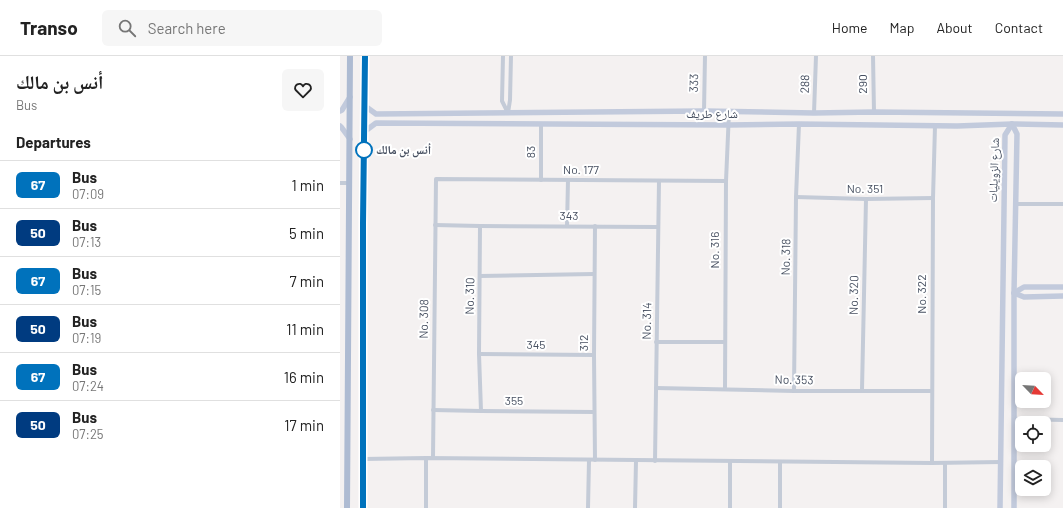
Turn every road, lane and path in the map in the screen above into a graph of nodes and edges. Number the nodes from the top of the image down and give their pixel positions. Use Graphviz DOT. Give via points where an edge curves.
graph roads {
  1 [pos="365,56"];
  2 [pos="503,56"];
  3 [pos="510,56"];
  4 [pos="705,56"];
  5 [pos="816,56"];
  6 [pos="873,56"];
  7 [pos="350,57"];
  8 [pos="350,97"];
  9 [pos="364,106"];
  10 [pos="340,111"];
  11 [pos="704,111"];
  12 [pos="729,112"];
  13 [pos="874,112"];
  14 [pos="508,113"];
  15 [pos="814,113"];
  16 [pos="1063,114"];
  17 [pos="541,124"];
  18 [pos="799,124"];
  19 [pos="1012,124"];
  20 [pos="729,125"];
  21 [pos="1063,125"];
  22 [pos="340,126"];
  23 [pos="935,126"];
  24 [pos="364,132"];
  25 [pos="350,139"];
  26 [pos="436,179"];
  27 [pos="541,180"];
  28 [pos="568,180"];
  29 [pos="659,181"];
  30 [pos="726,181"];
  31 [pos="340,183"];
  32 [pos="350,183"];
  33 [pos="796,197"];
  34 [pos="933,198"];
  35 [pos="866,199"];
  36 [pos="1016,204"];
  37 [pos="1063,204"];
  38 [pos="435,225"];
  39 [pos="480,226"];
  40 [pos="567,226"];
  41 [pos="595,226"];
  42 [pos="657,227"];
  43 [pos="594,274"];
  44 [pos="480,276"];
  45 [pos="1063,287"];
  46 [pos="1014,293"];
  47 [pos="1063,296"];
  48 [pos="656,342"];
  49 [pos="725,342"];
  50 [pos="479,354"];
  51 [pos="594,355"];
  52 [pos="656,388"];
  53 [pos="725,389"];
  54 [pos="794,390"];
  55 [pos="862,390"];
  56 [pos="931,391"];
  57 [pos="433,410"];
  58 [pos="480,411"];
  59 [pos="594,412"];
  60 [pos="1015,419"];
  61 [pos="1051,420"];
  62 [pos="1063,420"];
  63 [pos="426,458"];
  64 [pos="433,458"];
  65 [pos="362,459"];
  66 [pos="589,460"];
  67 [pos="595,460"];
  68 [pos="636,461"];
  69 [pos="655,461"];
  70 [pos="730,462"];
  71 [pos="780,462"];
  72 [pos="1000,462"];
  73 [pos="932,463"];
  74 [pos="945,463"];
  75 [pos="347,508"];
  76 [pos="363,508"];
  77 [pos="426,508"];
  78 [pos="588,508"];
  79 [pos="635,508"];
  80 [pos="730,508"];
  81 [pos="780,508"];
  82 [pos="944,508"];
  83 [pos="1000,508"];
  84 [pos="1014,508"];
  1 -- 9 [label="main road"];
  2 -- 14 [label="street" via="502,101"];
  3 -- 14 [label="street"];
  4 -- 11 [label="street, 333"];
  5 -- 15 [label="street, 288"];
  6 -- 13 [label="street, 290"];
  7 -- 8 [label="main road"];
  8 -- 10 [label="street"];
  8 -- 25 [label="main road"];
  9 -- 14 [label="street, شارع طريف" via="376,114"];
  9 -- 24 [label="main road"];
  11 -- 12 [label="street, شارع طريف"];
  11 -- 14 [label="street, شارع طريف"];
  12 -- 15 [label="street, شارع طريف"];
  12 -- 20 [label="street, No. 316"];
  13 -- 15 [label="street, شارع طريف"];
  13 -- 16 [label="street, شارع طريف"];
  17 -- 20 [label="street, شارع طريف"];
  17 -- 24 [label="street, شارع طريف" via="376,123"];
  17 -- 27 [label="street, 83"];
  18 -- 20 [label="street, شارع طريف"];
  18 -- 23 [label="street, شارع طريف"];
  18 -- 33 [label="street, No. 318"];
  19 -- 21 [label="street, شارع طريف"];
  19 -- 23 [label="street, شارع طريف"];
  19 -- 36 [label="street, شارع الزويليات" via="1017,134"];
  19 -- 72 [label="street, شارع الزويليات" via="1004,135"];
  20 -- 30 [label="street, No. 316"];
  22 -- 25 [label="street"];
  23 -- 34 [label="street, No. 322"];
  24 -- 65 [label="main road"];
  25 -- 32 [label="main road"];
  26 -- 27 [label="street, No. 177"];
  26 -- 38 [label="street, No. 308"];
  27 -- 28 [label="street, No. 177"];
  28 -- 29 [label="street, No. 177"];
  28 -- 40 [label="street"];
  29 -- 30 [label="street, No. 177"];
  29 -- 42 [label="street, No. 314"];
  30 -- 49 [label="street, No. 316"];
  31 -- 32 [label="street"];
  32 -- 75 [label="main road"];
  33 -- 35 [label="street, No. 351"];
  33 -- 54 [label="street, No. 318"];
  34 -- 35 [label="street, No. 351"];
  34 -- 56 [label="street, No. 322"];
  35 -- 55 [label="street, No. 320"];
  36 -- 37 [label="street"];
  36 -- 46 [label="street, شارع الزويليات"];
  38 -- 39 [label="street"];
  38 -- 57 [label="street, No. 308"];
  39 -- 40 [label="street, 343"];
  39 -- 44 [label="street, No. 310"];
  40 -- 41 [label="street, 343"];
  41 -- 42 [label="street, 343"];
  41 -- 43 [label="street, 312"];
  42 -- 48 [label="street, No. 314"];
  43 -- 44 [label="street"];
  43 -- 51 [label="street, 312"];
  44 -- 50 [label="street, No. 310"];
  45 -- 46 [label="street" via="1024,287"];
  46 -- 47 [label="street" via="1024,297"];
  46 -- 60 [label="street, شارع الزويليات"];
  48 -- 49 [label="street"];
  48 -- 52 [label="street, No. 314"];
  49 -- 53 [label="street, No. 316"];
  50 -- 51 [label="street, 345"];
  50 -- 58 [label="street, No. 310"];
  51 -- 59 [label="street, 312"];
  52 -- 53 [label="street, No. 353"];
  52 -- 69 [label="street, No. 314"];
  53 -- 54 [label="street, No. 353"];
  54 -- 55 [label="street, No. 353"];
  55 -- 56 [label="street, No. 353"];
  56 -- 73 [label="street, No. 322"];
  57 -- 58 [label="street, 355"];
  57 -- 64 [label="street, No. 308"];
  58 -- 59 [label="street, 355"];
  59 -- 67 [label="street, 312"];
  60 -- 84 [label="street, شارع الزويليات"];
  61 -- 62 [label="street"];
  63 -- 64 [label="street"];
  63 -- 65 [label="street"];
  63 -- 77 [label="street"];
  64 -- 66 [label="street"];
  65 -- 76 [label="main road"];
  66 -- 67 [label="street"];
  66 -- 78 [label="street"];
  67 -- 68 [label="street"];
  68 -- 69 [label="street"];
  68 -- 79 [label="street"];
  69 -- 70 [label="street"];
  70 -- 71 [label="street"];
  70 -- 80 [label="street"];
  71 -- 73 [label="street"];
  71 -- 81 [label="street"];
  72 -- 74 [label="street"];
  72 -- 83 [label="street, شارع الزويليات"];
  73 -- 74 [label="street"];
  74 -- 82 [label="street"];
}
